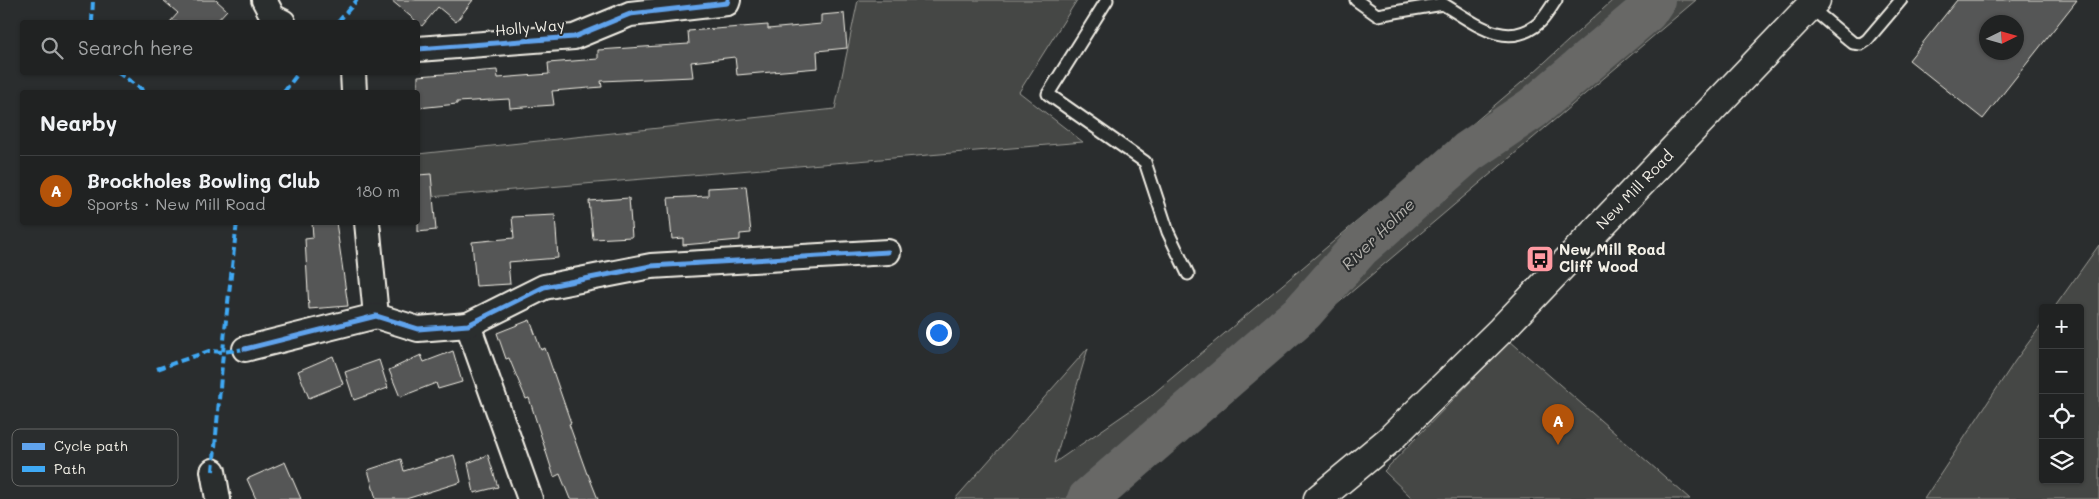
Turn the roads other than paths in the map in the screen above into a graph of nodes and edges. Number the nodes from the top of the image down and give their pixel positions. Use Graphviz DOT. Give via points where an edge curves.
graph roads {
  1 [pos="264,0"];
  2 [pos="728,0"];
  3 [pos="1107,0"];
  4 [pos="1356,0"];
  5 [pos="1556,0"];
  6 [pos="1902,0"];
  7 [pos="1813,4"];
  8 [pos="628,7"];
  9 [pos="279,20"];
  10 [pos="420,49"];
  11 [pos="352,75"];
  12 [pos="354,90"];
  13 [pos="367,225"];
  14 [pos="888,252"];
  15 [pos="1188,274"];
  16 [pos="376,316"];
  17 [pos="468,325"];
  18 [pos="245,349"];
  19 [pos="213,471"];
  20 [pos="218,499"];
  21 [pos="530,499"];
  22 [pos="1318,499"];
  1 -- 9 [label="street" via="273,17"];
  2 -- 8 [label="street, Holly Way" via="727,3"];
  3 -- 15 [label="lane" via="1048,94 1145,162 1168,232"];
  4 -- 5 [label="lane" via="1377,15 1443,4 1492,34 1510,36 1526,32 1541,22"];
  6 -- 7 [label="lane" via="1861,44 1853,43"];
  7 -- 22 [label="main road, New Mill Road" via="1501,330 1388,441"];
  8 -- 10 [label="street, Holly Way" via="574,37"];
  11 -- 12 [label="street"];
  13 -- 16 [label="street"];
  14 -- 17 [label="street" via="652,266 544,287"];
  16 -- 17 [label="street" via="418,329"];
  16 -- 18 [label="street"];
  17 -- 21 [label="street"];
  19 -- 20 [label="street"];
}
